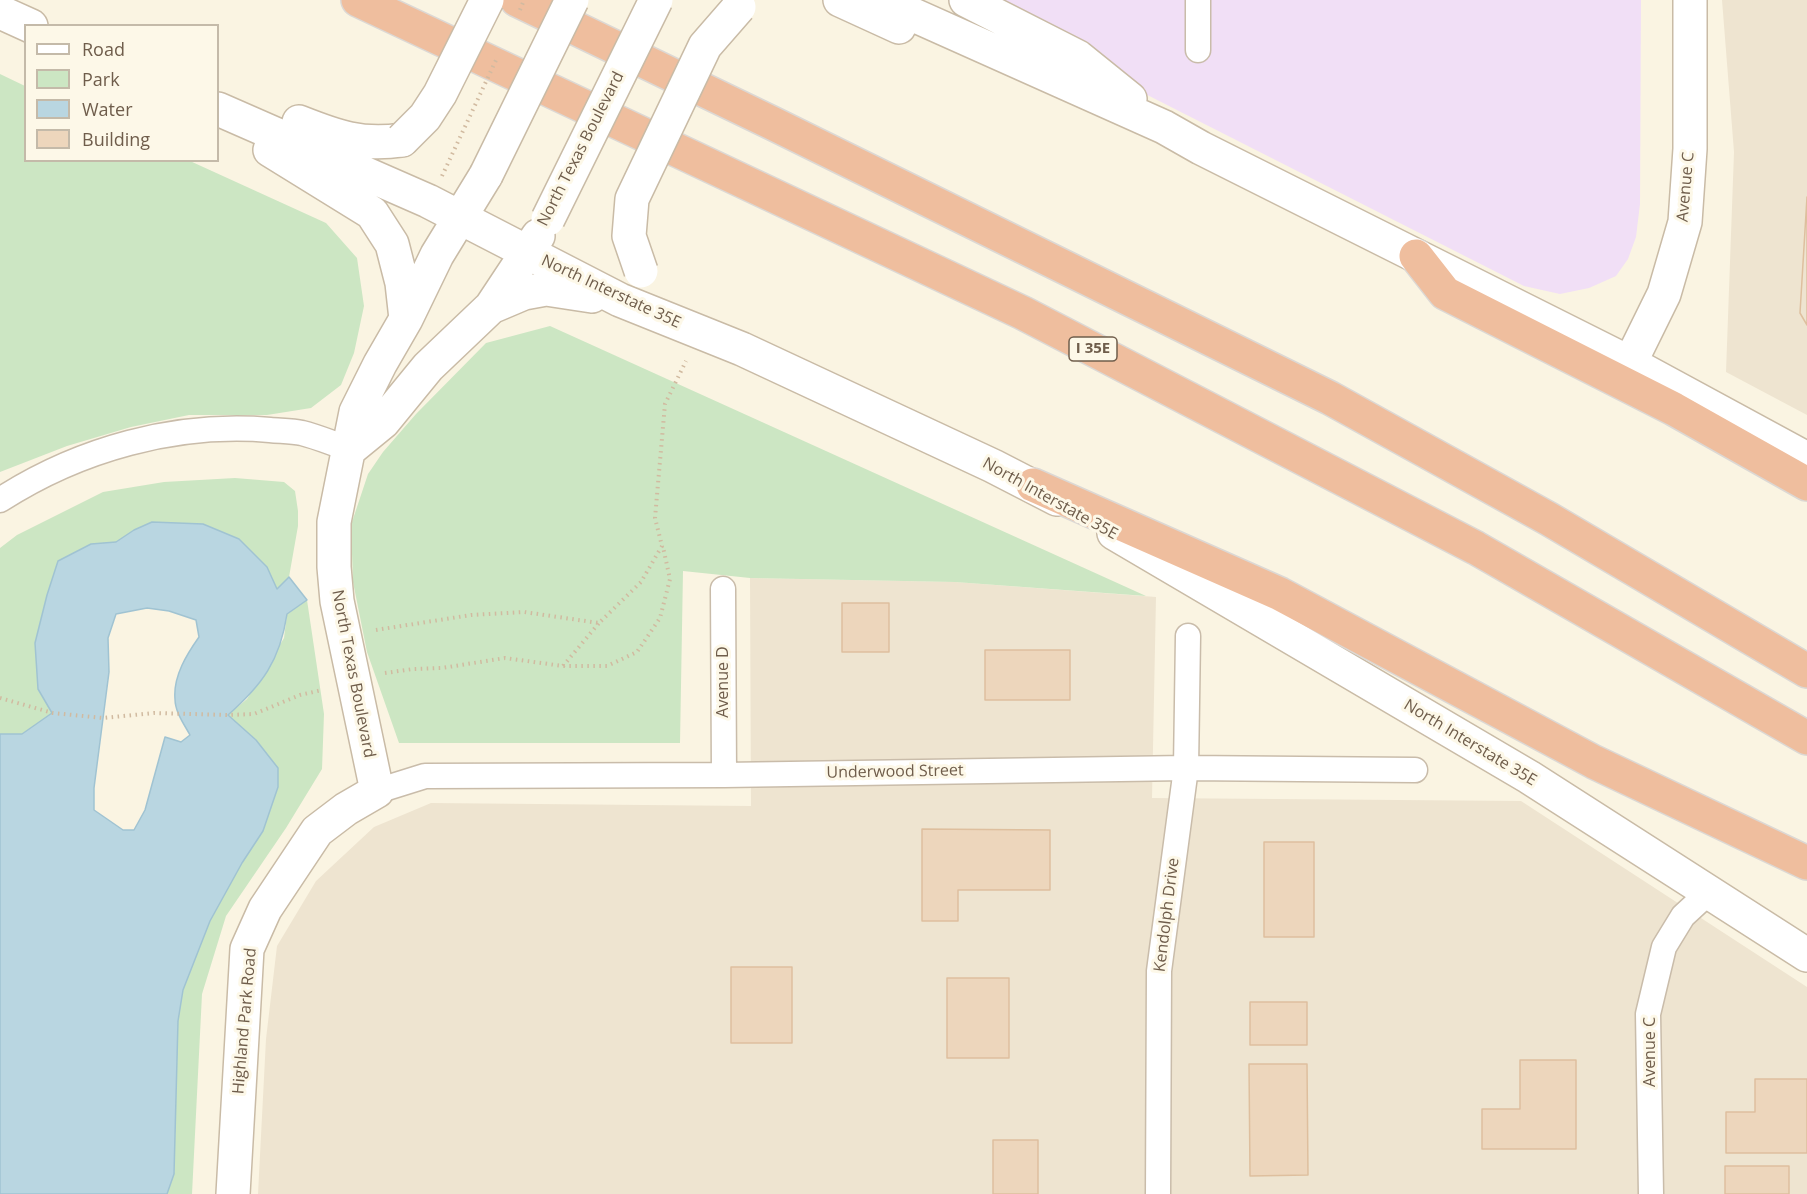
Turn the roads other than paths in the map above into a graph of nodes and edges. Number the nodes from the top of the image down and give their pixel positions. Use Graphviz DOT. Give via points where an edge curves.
graph roads {
  1 [pos="358,0"];
  2 [pos="487,0"];
  3 [pos="572,0"];
  4 [pos="656,0"];
  5 [pos="840,0"];
  6 [pos="880,0"];
  7 [pos="966,0"];
  8 [pos="1198,0"];
  9 [pos="1689,0"];
  10 [pos="749,4"];
  11 [pos="518,5"];
  12 [pos="0,12"];
  13 [pos="27,24"];
  14 [pos="1198,50"];
  15 [pos="219,98"];
  16 [pos="219,109"];
  17 [pos="219,118"];
  18 [pos="1164,127"];
  19 [pos="459,217"];
  20 [pos="527,254"];
  21 [pos="1416,256"];
  22 [pos="620,300"];
  23 [pos="491,307"];
  24 [pos="406,319"];
  25 [pos="742,349"];
  26 [pos="1630,363"];
  27 [pos="350,449"];
  28 [pos="1807,459"];
  29 [pos="1807,484"];
  30 [pos="1033,485"];
  31 [pos="0,500"];
  32 [pos="723,589"];
  33 [pos="1188,636"];
  34 [pos="1807,671"];
  35 [pos="1807,738"];
  36 [pos="1186,768"];
  37 [pos="1415,770"];
  38 [pos="724,775"];
  39 [pos="377,792"];
  40 [pos="1807,863"];
  41 [pos="1708,892"];
  42 [pos="1807,955"];
  43 [pos="233,1194"];
  44 [pos="1158,1194"];
  45 [pos="1652,1194"];
  1 -- 35 [label="highway, I 35E" via="1033,318 1476,548"];
  2 -- 15 [label="main road, bridge" via="440,94 402,140 379,143 341,138 258,106"];
  3 -- 19 [label="main road, North Texas Boulevard, bridge" via="486,175"];
  4 -- 20 [label="main road, North Texas Boulevard, bridge"];
  5 -- 18 [label="main road" via="1068,105"];
  6 -- 18 [label="main road"];
  7 -- 18 [label="main road" via="1078,57"];
  8 -- 14 [label="street"];
  9 -- 26 [label="main road, Avenue C" via="1690,149 1685,222 1664,294"];
  10 -- 25 [label="main road, bridge" via="705,46 632,199 629,236 641,271 656,297"];
  11 -- 34 [label="highway" via="763,118 1330,398 1549,519"];
  12 -- 13 [label="main road"];
  16 -- 19 [label="main road, North Interstate 35E"];
  17 -- 24 [label="main road" via="372,213 392,244"];
  18 -- 21 [label="main road"];
  19 -- 20 [label="main road, North Interstate 35E"];
  19 -- 24 [label="main road, North Texas Boulevard"];
  20 -- 22 [label="main road, North Interstate 35E"];
  20 -- 23 [label="main road, North Texas Boulevard"];
  21 -- 26 [label="main road"];
  21 -- 29 [label="highway" via="1445,293 1674,409"];
  22 -- 23 [label="main road" via="546,289 524,293"];
  22 -- 25 [label="main road, North Interstate 35E"];
  23 -- 27 [label="main road, North Texas Boulevard" via="428,367 383,422"];
  24 -- 27 [label="main road, North Texas Boulevard" via="356,412"];
  25 -- 30 [label="main road, North Interstate 35E"];
  26 -- 28 [label="main road"];
  27 -- 31 [label="street" via="300,433 248,428 192,431 137,440 80,459 29,481"];
  27 -- 39 [label="main road, North Texas Boulevard" via="334,522 334,567 343,635"];
  30 -- 40 [label="highway" via="1280,594 1594,762"];
  30 -- 41 [label="main road, North Interstate 35E" via="1529,777"];
  32 -- 38 [label="street, Avenue D"];
  33 -- 36 [label="street, Kendolph Drive"];
  36 -- 37 [label="street, Underwood Street"];
  36 -- 38 [label="street, Underwood Street"];
  36 -- 44 [label="street, Kendolph Drive" via="1159,971"];
  38 -- 39 [label="street, Underwood Street" via="425,776"];
  39 -- 43 [label="main road, Highland Park Road" via="346,808 317,831 265,909 248,950"];
  41 -- 42 [label="main road, North Interstate 35E"];
  41 -- 45 [label="street, Avenue C" via="1683,916 1664,947 1648,1014"];
}
